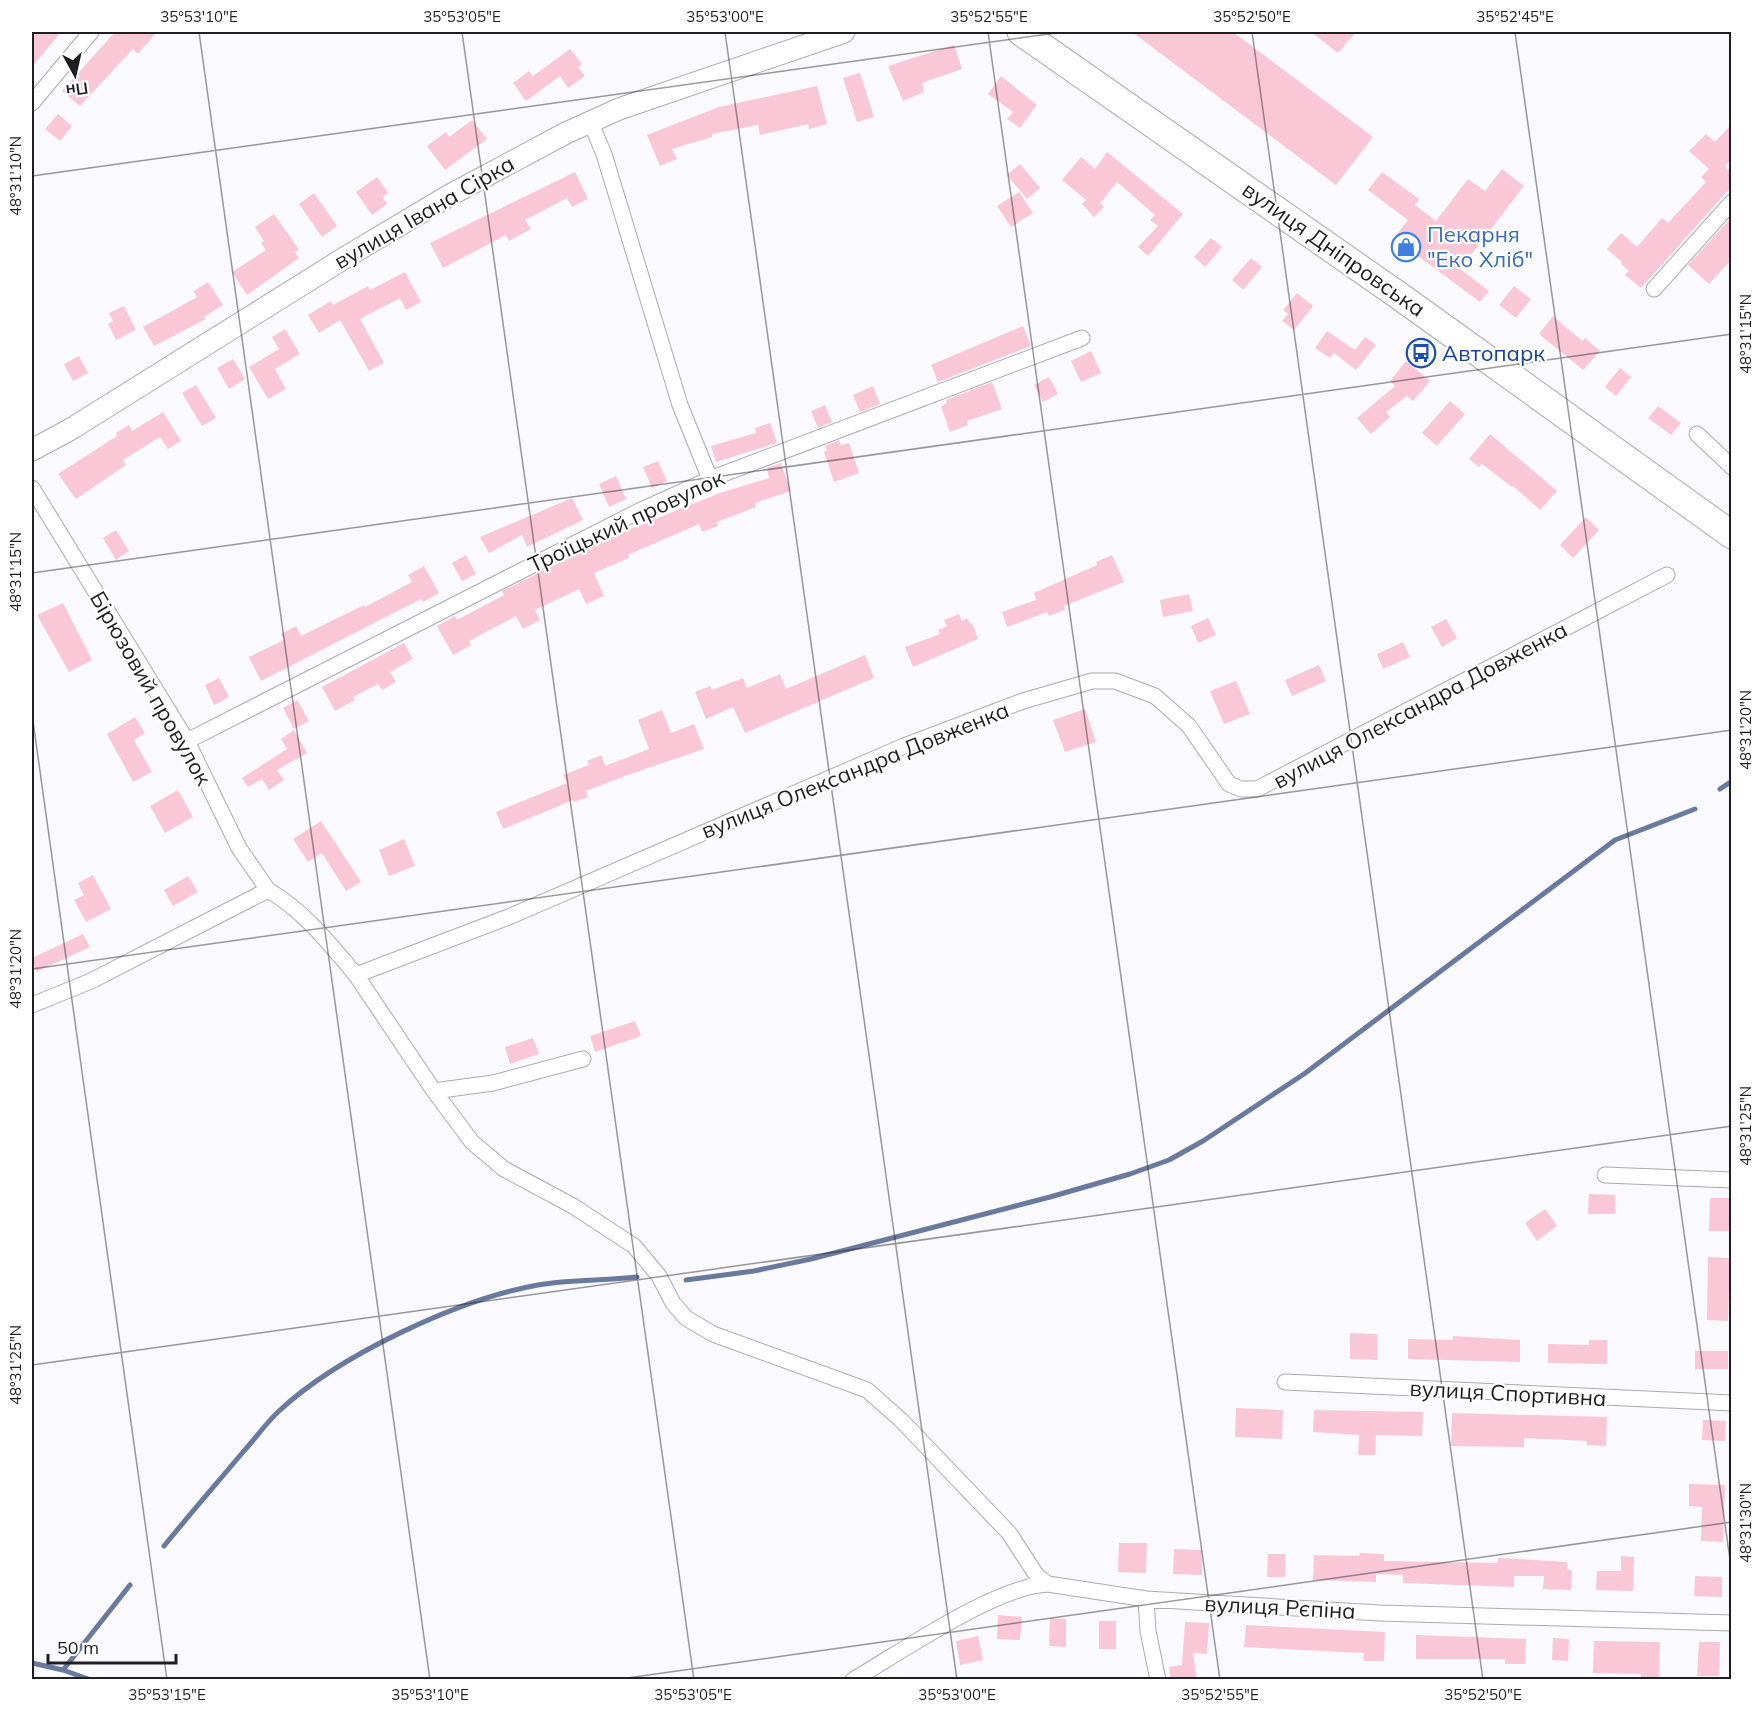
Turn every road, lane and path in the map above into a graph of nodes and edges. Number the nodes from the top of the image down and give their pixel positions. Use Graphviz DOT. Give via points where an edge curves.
graph roads {
  1 [pos="92,32"];
  2 [pos="844,32"];
  3 [pos="1021,32"];
  4 [pos="32,103"];
  5 [pos="591,121"];
  6 [pos="1731,202"];
  7 [pos="1654,290"];
  8 [pos="1082,338"];
  9 [pos="1697,434"];
  10 [pos="32,450"];
  11 [pos="1731,467"];
  12 [pos="710,479"];
  13 [pos="32,488"];
  14 [pos="1731,535"];
  15 [pos="1667,575"];
  16 [pos="187,741"];
  17 [pos="268,890"];
  18 [pos="356,975"];
  19 [pos="32,1005"];
  20 [pos="584,1059"];
  21 [pos="434,1091"];
  22 [pos="1605,1175"];
  23 [pos="1731,1180"];
  24 [pos="1285,1382"];
  25 [pos="1731,1403"];
  26 [pos="1048,1584"];
  27 [pos="1146,1599"];
  28 [pos="1731,1623"];
  29 [pos="853,1680"];
  30 [pos="1158,1680"];
  1 -- 4 [label="street"];
  2 -- 5 [label="street, вулиця Івана Сірка"];
  3 -- 14 [label="highway, вулиця Дніпровська" via="1407,300"];
  5 -- 10 [label="street, вулиця Івана Сірка" via="440,200"];
  5 -- 12 [label="street" via="680,405"];
  6 -- 7 [label="street"];
  8 -- 12 [label="street, Троїцький провулок"];
  9 -- 11 [label="street"];
  12 -- 16 [label="street, Троїцький провулок" via="639,511"];
  13 -- 16 [label="street, Бірюзовий провулок"];
  15 -- 18 [label="street, вулиця Олександра Довженка" via="1257,789 1229,784 1189,726 1155,696 1114,681 1092,681 1023,701 904,746 511,916"];
  16 -- 17 [label="street, Бірюзовий провулок" via="238,848"];
  17 -- 18 [label="street" via="308,920"];
  17 -- 19 [label="street" via="91,981"];
  18 -- 21 [label="street"];
  20 -- 21 [label="street" via="493,1083"];
  21 -- 26 [label="street" via="472,1143 504,1169 573,1206 634,1246 686,1318 713,1334 867,1390 1009,1533 1037,1576"];
  22 -- 23 [label="street"];
  24 -- 25 [label="street, вулиця Спортивна"];
  26 -- 27 [label="street, вулиця Рєпіна"];
  26 -- 29 [label="street, вулиця Рєпіна" via="1020,1588 987,1603"];
  27 -- 28 [label="street, вулиця Рєпіна" via="1380,1612"];
  27 -- 30 [label="street"];
}
